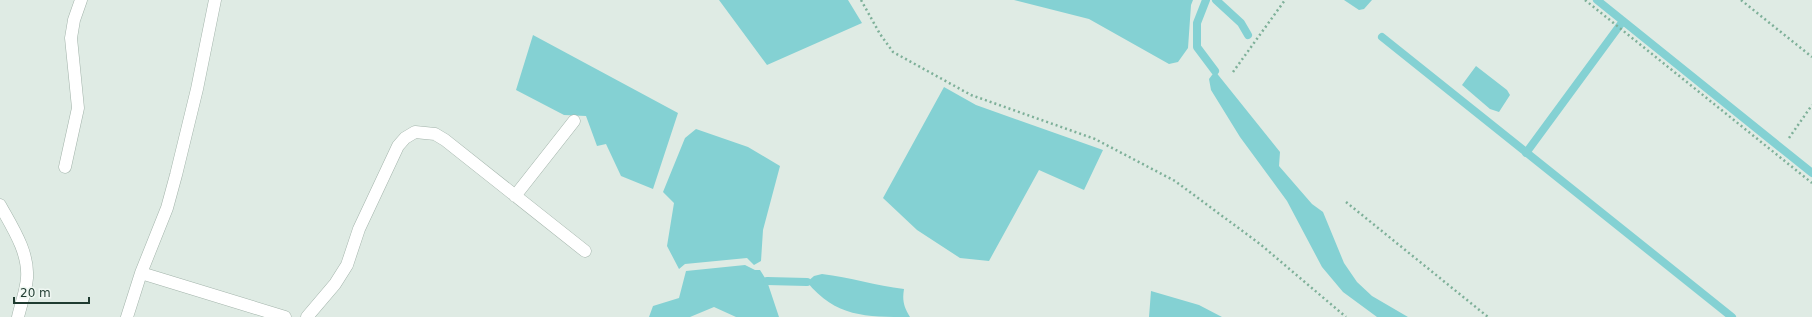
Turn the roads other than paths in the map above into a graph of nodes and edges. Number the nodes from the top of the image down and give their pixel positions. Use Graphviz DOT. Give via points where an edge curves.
graph roads {
  1 [pos="81,0"];
  2 [pos="215,0"];
  3 [pos="574,121"];
  4 [pos="65,167"];
  5 [pos="515,196"];
  6 [pos="0,205"];
  7 [pos="585,251"];
  8 [pos="141,273"];
  9 [pos="18,317"];
  10 [pos="127,317"];
  11 [pos="285,317"];
  12 [pos="307,317"];
  1 -- 4 [label="street" via="71,38 78,108"];
  2 -- 8 [label="street" via="197,90 176,175 167,208"];
  3 -- 5 [label="street"];
  5 -- 7 [label="street"];
  5 -- 12 [label="street" via="445,140 435,134 415,132 398,146 364,218 347,265 336,284"];
  6 -- 9 [label="street" via="20,243 28,276"];
  8 -- 10 [label="street"];
  8 -- 11 [label="street"];
}
